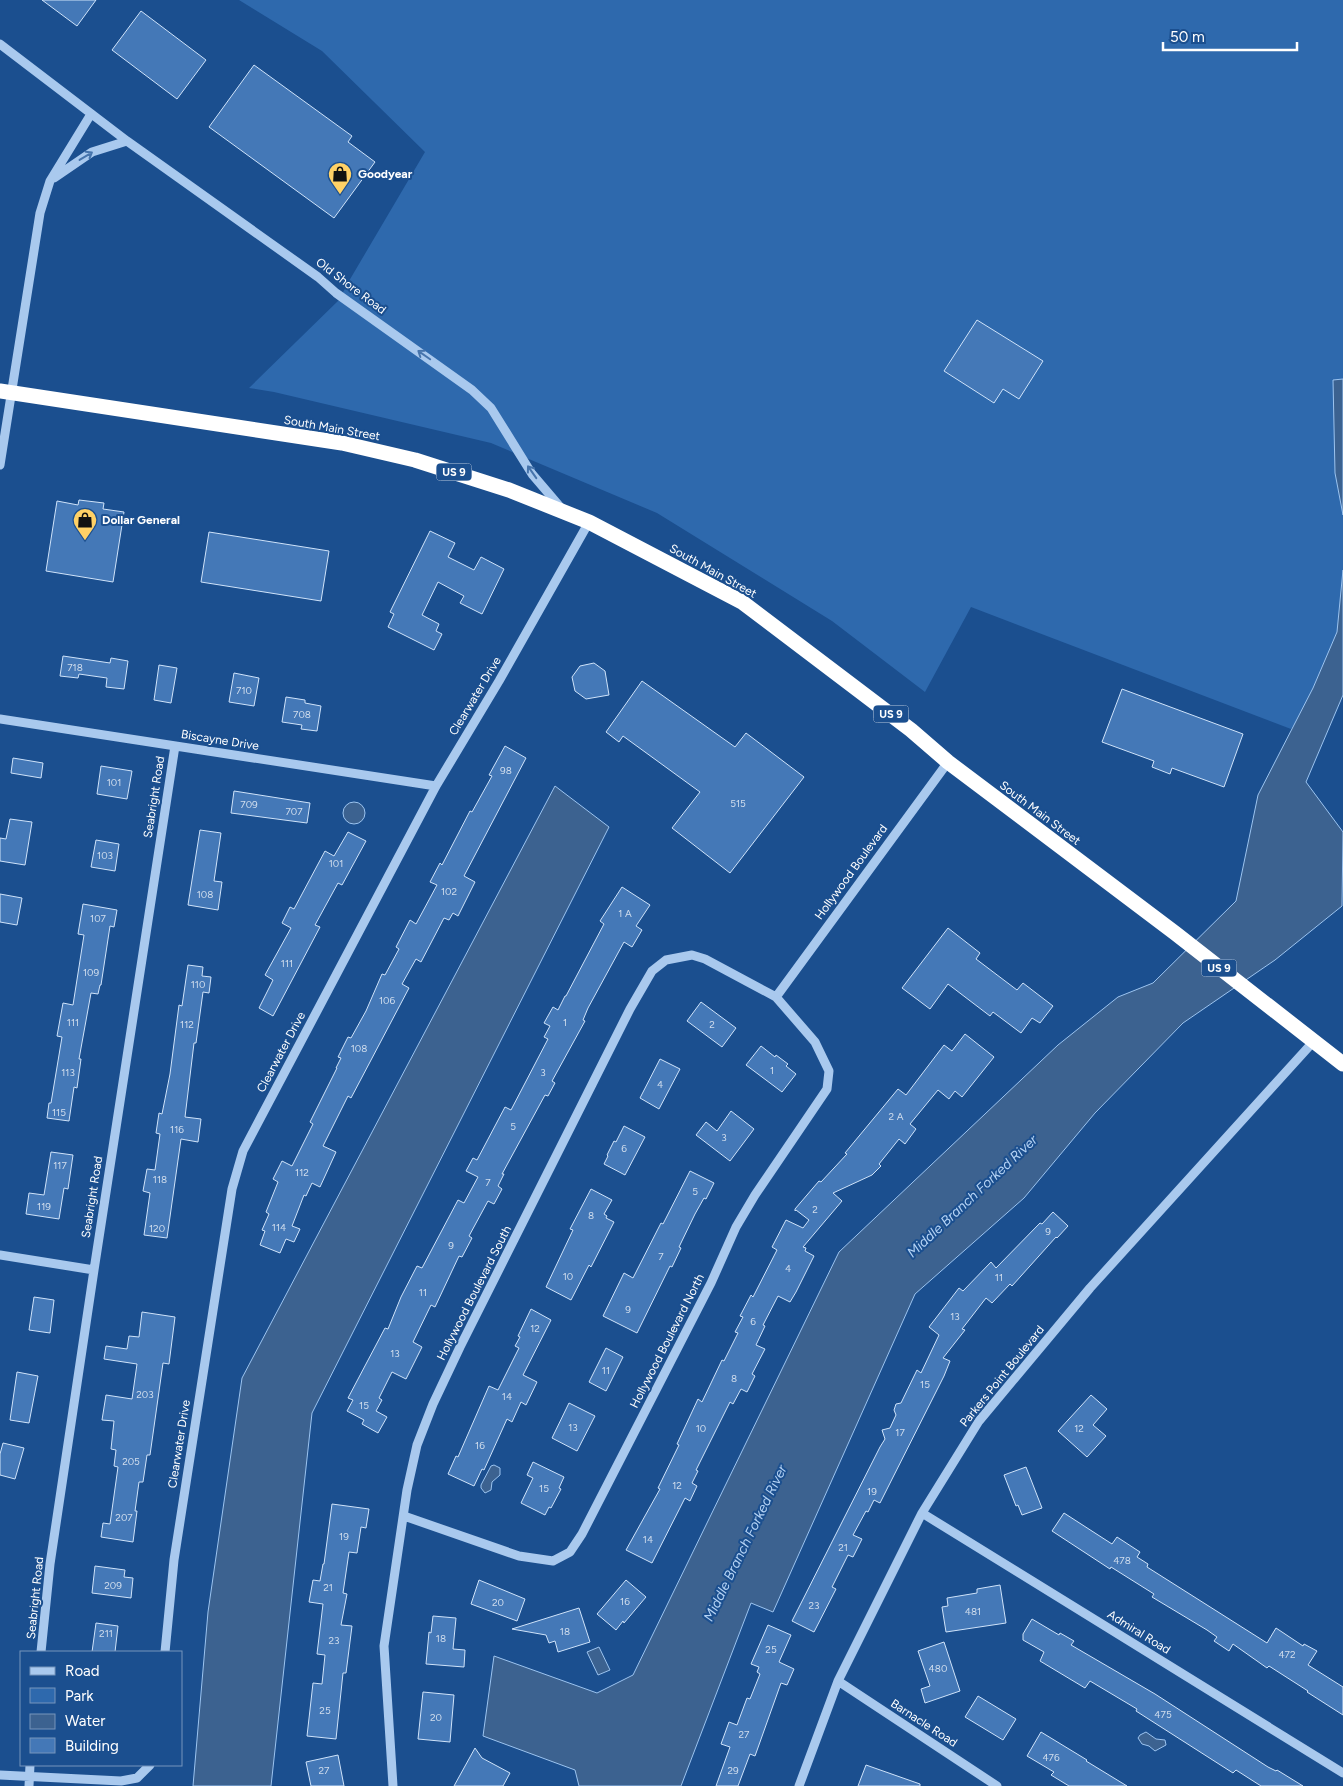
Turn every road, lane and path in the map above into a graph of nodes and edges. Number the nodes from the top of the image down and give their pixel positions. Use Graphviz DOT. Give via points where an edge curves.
graph roads {
  1 [pos="0,44"];
  2 [pos="91,114"];
  3 [pos="127,140"];
  4 [pos="50,181"];
  5 [pos="5,392"];
  6 [pos="0,465"];
  7 [pos="563,510"];
  8 [pos="589,522"];
  9 [pos="0,719"];
  10 [pos="175,746"];
  11 [pos="948,762"];
  12 [pos="436,786"];
  13 [pos="776,997"];
  14 [pos="1314,1041"];
  15 [pos="1343,1064"];
  16 [pos="0,1255"];
  17 [pos="94,1270"];
  18 [pos="922,1513"];
  19 [pos="404,1516"];
  20 [pos="41,1651"];
  21 [pos="165,1651"];
  22 [pos="838,1681"];
  23 [pos="30,1766"];
  24 [pos="149,1766"];
  25 [pos="1343,1773"];
  26 [pos="0,1775"];
  27 [pos="29,1781"];
  28 [pos="393,1786"];
  29 [pos="799,1786"];
  30 [pos="997,1786"];
  1 -- 2 [label="street, Old Shore Road"];
  2 -- 3 [label="street, Old Shore Road"];
  2 -- 4 [label="street"];
  4 -- 3 [label="street, one-way" via="92,152"];
  7 -- 3 [label="street, Old Shore Road, one-way" via="532,474 491,408 472,390"];
  4 -- 5 [label="street" via="40,213"];
  5 -- 6 [label="street"];
  5 -- 7 [label="highway, South Main Street / US 9" via="342,444 440,467"];
  7 -- 8 [label="highway, South Main Street / US 9"];
  8 -- 11 [label="highway, South Main Street / US 9" via="742,602 912,730"];
  8 -- 12 [label="street, Clearwater Drive"];
  9 -- 10 [label="street, Biscayne Drive"];
  10 -- 12 [label="street, Biscayne Drive"];
  10 -- 17 [label="street, Seabright Road"];
  11 -- 13 [label="street, Hollywood Boulevard"];
  11 -- 14 [label="highway, South Main Street / US 9"];
  12 -- 21 [label="street, Clearwater Drive" via="243,1151 232,1189 174,1560"];
  13 -- 19 [label="street, Hollywood Boulevard South" via="692,955 666,960 652,971 625,1018 433,1404 418,1445"];
  13 -- 19 [label="street, Hollywood Boulevard North" via="815,1042 829,1072 827,1089 736,1227 711,1283 570,1552 553,1561 519,1556"];
  14 -- 15 [label="highway, South Main Street / US 9"];
  14 -- 18 [label="street, Parkers Point Boulevard" via="1090,1288 979,1421"];
  16 -- 17 [label="street"];
  17 -- 20 [label="street, Seabright Road" via="50,1564"];
  18 -- 22 [label="street, Parkers Point Boulevard"];
  18 -- 25 [label="street, Admiral Road"];
  19 -- 28 [label="street, Hollywood Boulevard South" via="384,1646"];
  22 -- 29 [label="street, Parkers Point Boulevard"];
  22 -- 30 [label="street, Barnacle Road"];
  23 -- 27 [label="street"];
  24 -- 27 [label="street" via="137,1778 121,1781"];
  26 -- 27 [label="street"];
}
